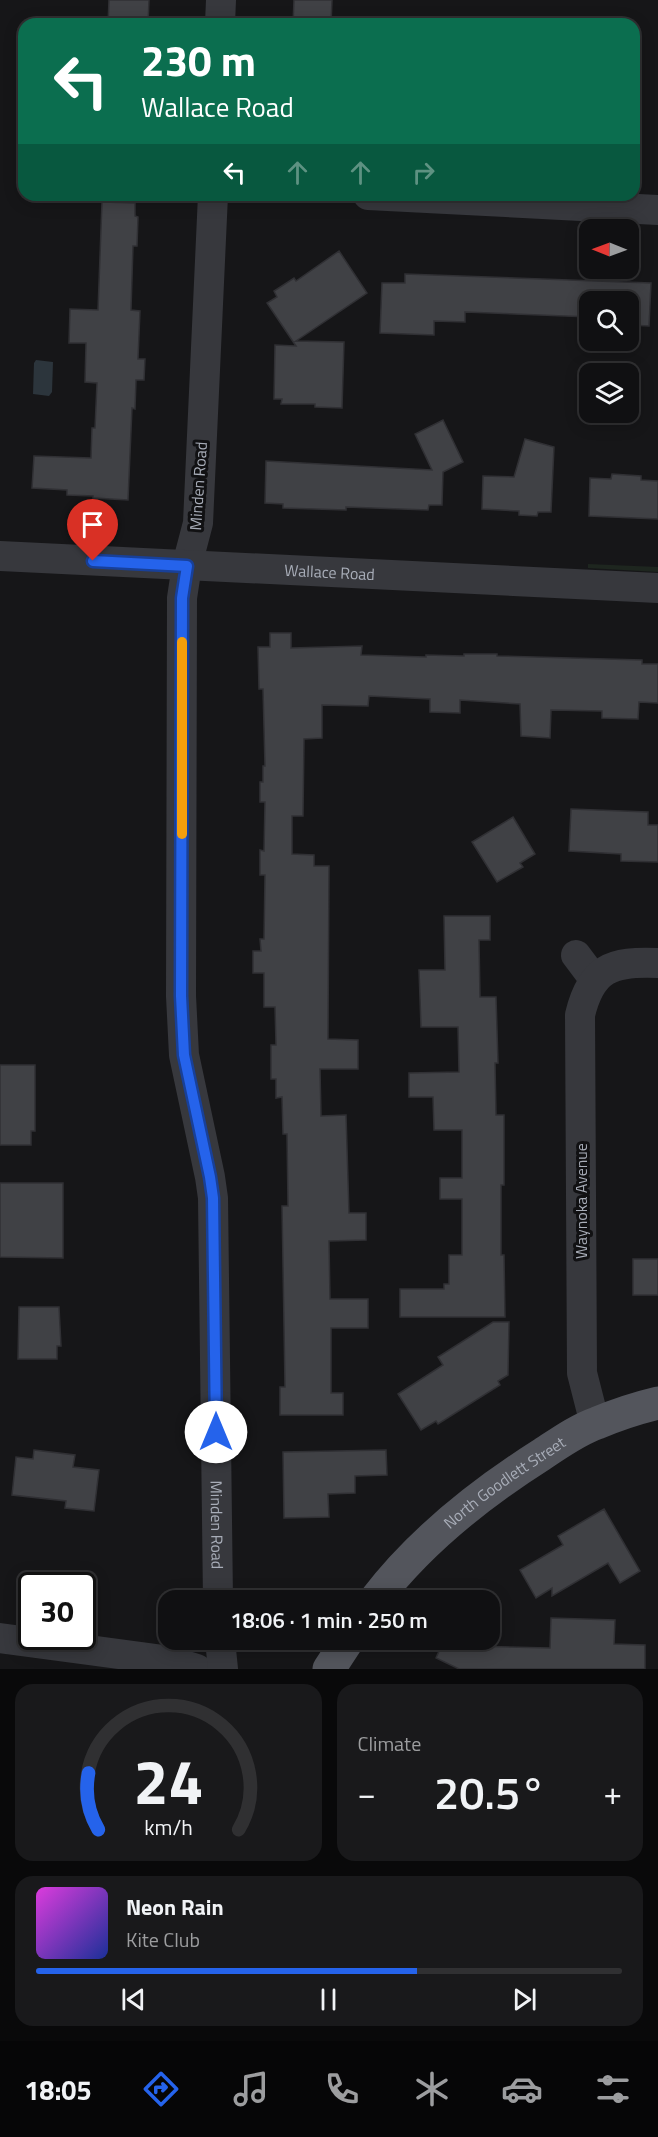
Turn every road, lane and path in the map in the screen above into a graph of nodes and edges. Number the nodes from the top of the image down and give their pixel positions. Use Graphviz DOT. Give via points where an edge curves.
graph roads {
  1 [pos="221,0"];
  2 [pos="220,18"];
  3 [pos="213,201"];
  4 [pos="484,201"];
  5 [pos="658,210"];
  6 [pos="0,556"];
  7 [pos="187,566"];
  8 [pos="658,588"];
  9 [pos="576,955"];
  10 [pos="658,963"];
  11 [pos="594,979"];
  12 [pos="658,1403"];
  13 [pos="594,1424"];
  14 [pos="218,1590"];
  15 [pos="384,1590"];
  16 [pos="0,1638"];
  17 [pos="221,1650"];
  18 [pos="341,1650"];
  19 [pos="197,1669"];
  20 [pos="223,1669"];
  21 [pos="329,1669"];
  1 -- 2 [label="street"];
  3 -- 7 [label="street, Minden Road" via="198,524"];
  4 -- 5 [label="street"];
  6 -- 7 [label="street, Wallace Road"];
  7 -- 8 [label="street, Wallace Road"];
  7 -- 14 [label="street, Minden Road" via="182,598 181,996 184,1055 213,1198"];
  9 -- 11 [label="street"];
  10 -- 11 [label="street" via="613,966"];
  11 -- 13 [label="street, Waynoka Avenue" via="584,996 580,1015 582,1373"];
  12 -- 13 [label="main road, North Goodlett Street"];
  13 -- 15 [label="main road, North Goodlett Street" via="476,1500 439,1531"];
  16 -- 19 [label="street" via="171,1661"];
  17 -- 20 [label="street"];
  18 -- 21 [label="main road"];
}
